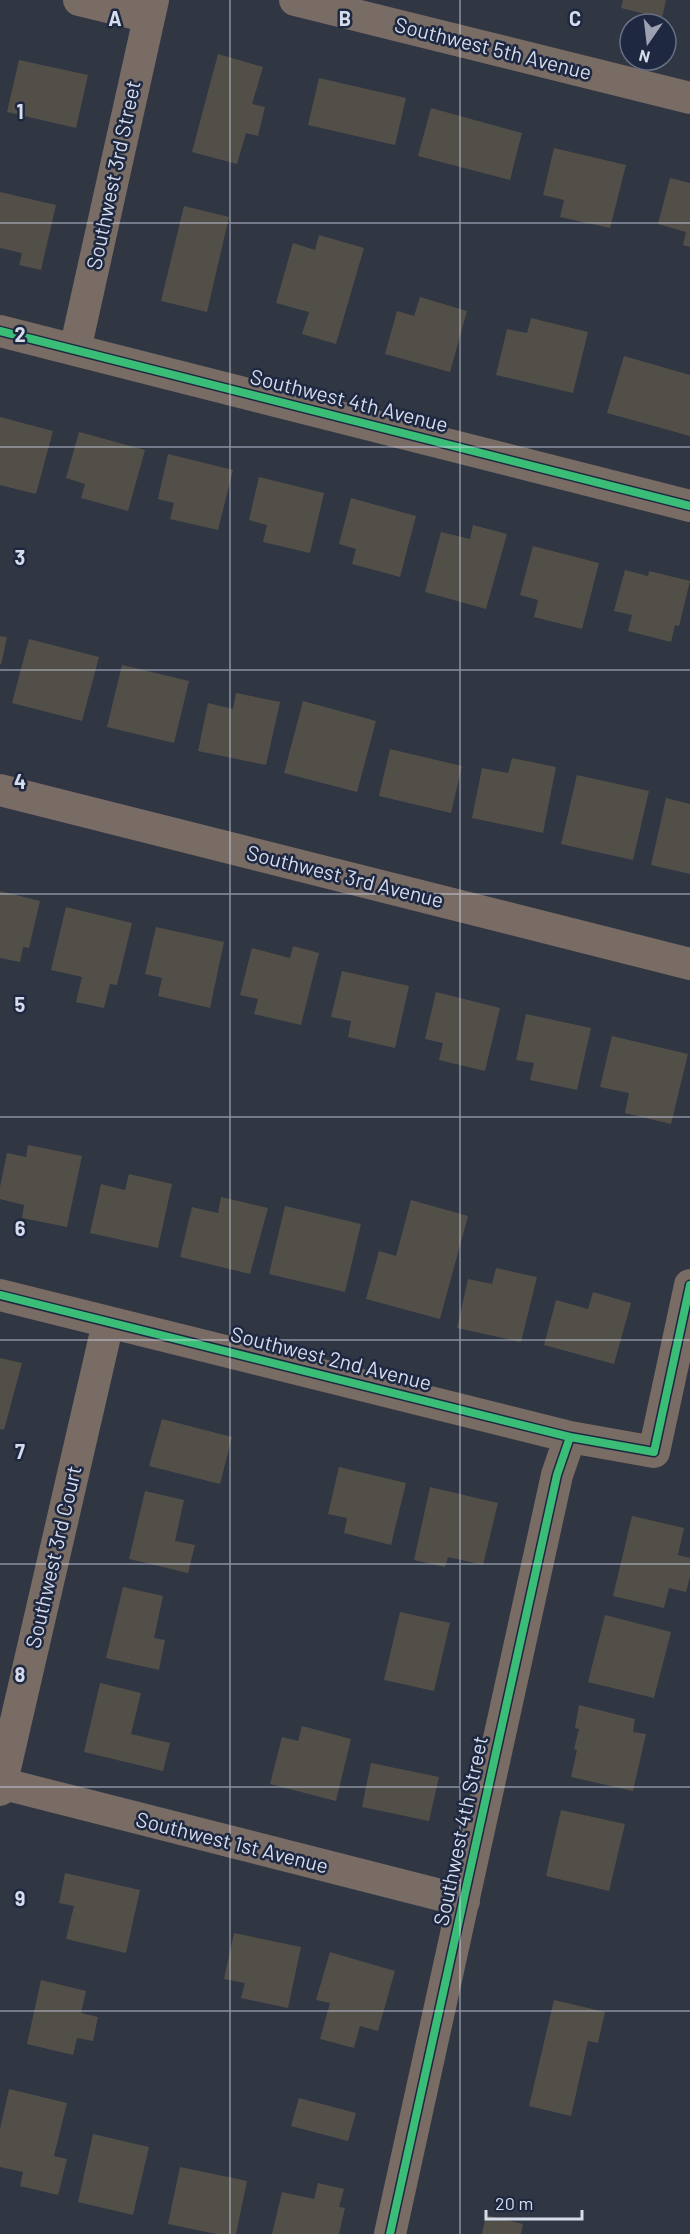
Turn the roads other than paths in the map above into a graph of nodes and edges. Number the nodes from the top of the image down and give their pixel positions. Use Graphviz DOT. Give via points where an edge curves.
graph roads {
  1 [pos="79,0"];
  2 [pos="295,0"];
  3 [pos="151,9"];
  4 [pos="690,98"];
  5 [pos="0,331"];
  6 [pos="75,350"];
  7 [pos="690,506"];
  8 [pos="0,790"];
  9 [pos="690,964"];
  10 [pos="690,1285"];
  11 [pos="0,1295"];
  12 [pos="108,1323"];
  13 [pos="570,1437"];
  14 [pos="0,1786"];
  15 [pos="464,1901"];
  16 [pos="390,2234"];
  1 -- 3 [label="street"];
  2 -- 4 [label="street, Southwest 5th Avenue"];
  3 -- 6 [label="street, Southwest 3rd Street"];
  5 -- 6 [label="street, Southwest 4th Avenue"];
  6 -- 7 [label="street, Southwest 4th Avenue"];
  8 -- 9 [label="street, Southwest 3rd Avenue"];
  10 -- 13 [label="street, Southwest 2nd Avenue" via="654,1452"];
  11 -- 12 [label="street, Southwest 2nd Avenue"];
  12 -- 13 [label="street, Southwest 2nd Avenue"];
  12 -- 14 [label="street, Southwest 3rd Court"];
  13 -- 15 [label="street, Southwest 4th Street" via="557,1475"];
  14 -- 15 [label="street, Southwest 1st Avenue"];
  15 -- 16 [label="street, Southwest 4th Street"];
}
